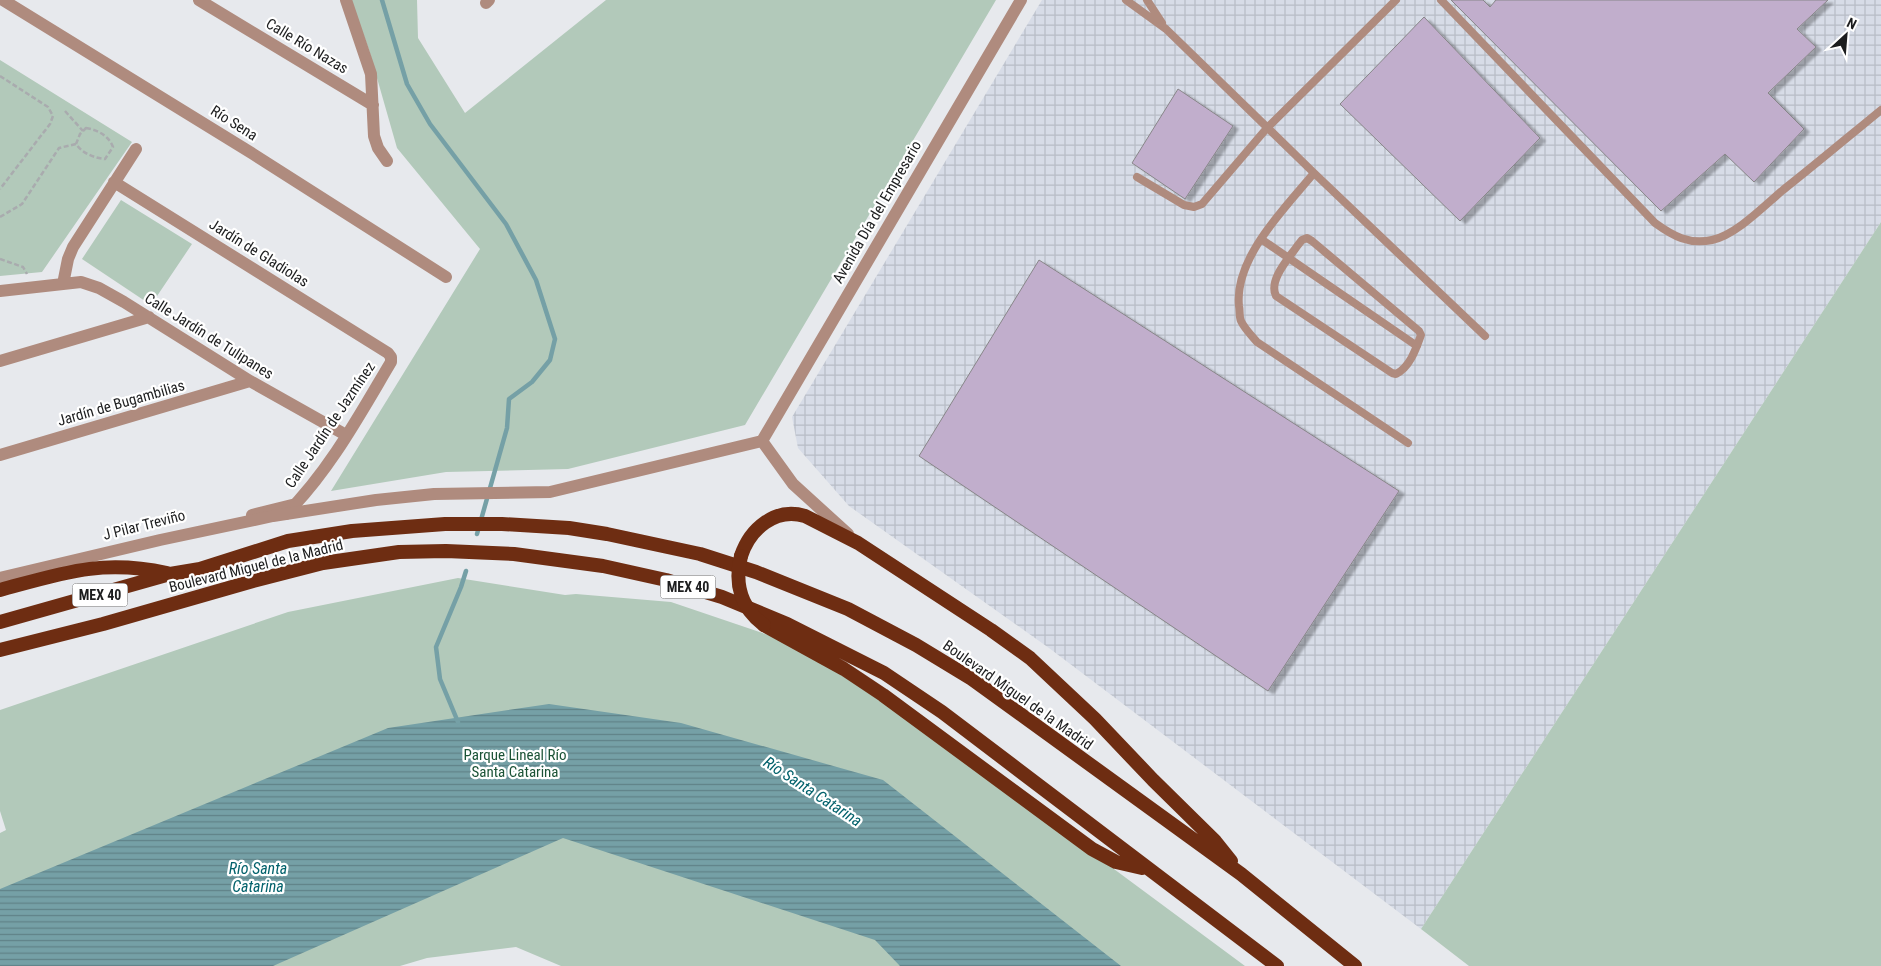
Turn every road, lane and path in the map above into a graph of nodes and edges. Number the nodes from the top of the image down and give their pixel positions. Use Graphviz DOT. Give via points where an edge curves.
graph roads {
  1 [pos="3,0"];
  2 [pos="199,0"];
  3 [pos="346,0"];
  4 [pos="1021,0"];
  5 [pos="1126,0"];
  6 [pos="1147,0"];
  7 [pos="1396,0"];
  8 [pos="1441,0"];
  9 [pos="1166,29"];
  10 [pos="0,76"];
  11 [pos="373,104"];
  12 [pos="1881,110"];
  13 [pos="65,111"];
  14 [pos="1267,128"];
  15 [pos="83,131"];
  16 [pos="76,144"];
  17 [pos="136,149"];
  18 [pos="387,162"];
  19 [pos="1314,173"];
  20 [pos="1137,177"];
  21 [pos="114,182"];
  22 [pos="0,189"];
  23 [pos="0,217"];
  24 [pos="1261,239"];
  25 [pos="0,259"];
  26 [pos="1289,259"];
  27 [pos="27,274"];
  28 [pos="446,277"];
  29 [pos="63,284"];
  30 [pos="0,291"];
  31 [pos="149,317"];
  32 [pos="1485,336"];
  33 [pos="1417,346"];
  34 [pos="388,353"];
  35 [pos="0,361"];
  36 [pos="250,381"];
  37 [pos="346,435"];
  38 [pos="762,441"];
  39 [pos="1408,444"];
  40 [pos="0,455"];
  41 [pos="296,504"];
  42 [pos="286,514"];
  43 [pos="858,543"];
  44 [pos="170,574"];
  45 [pos="0,578"];
  46 [pos="0,590"];
  47 [pos="0,622"];
  48 [pos="0,650"];
  49 [pos="1146,868"];
  50 [pos="1241,874"];
  51 [pos="1272,964"];
  52 [pos="1355,966"];
  1 -- 28 [label="street, Río Sena"];
  2 -- 11 [label="street, Calle Río Nazas"];
  3 -- 11 [label="street" via="371,74"];
  4 -- 38 [label="street, Avenida Día del Empresario"];
  5 -- 9 [label="lane"];
  6 -- 9 [label="lane"];
  7 -- 14 [label="lane"];
  8 -- 12 [label="lane" via="1655,223 1687,241 1714,240 1728,234"];
  9 -- 14 [label="lane"];
  10 -- 22 [label="path" via="48,107 52,116 50,124"];
  11 -- 18 [label="street" via="374,136"];
  13 -- 15 [label="path"];
  14 -- 19 [label="lane"];
  14 -- 20 [label="lane" via="1202,204 1194,207 1184,205"];
  15 -- 16 [label="path"];
  15 -- 16 [label="path" via="86,128 94,130 111,140 110,154 105,159 95,158"];
  16 -- 23 [label="path" via="59,148 22,204"];
  17 -- 21 [label="street"];
  19 -- 24 [label="lane"];
  19 -- 32 [label="lane"];
  21 -- 29 [label="street" via="73,247"];
  21 -- 34 [label="street, Jardín de Gladiolas"];
  24 -- 26 [label="lane"];
  24 -- 39 [label="lane" via="1239,283 1241,321 1257,342"];
  25 -- 27 [label="path" via="23,267"];
  26 -- 33 [label="lane"];
  26 -- 33 [label="lane" via="1302,240 1312,240 1419,331 1421,335"];
  26 -- 33 [label="lane" via="1273,290 1285,304 1392,373 1401,372"];
  29 -- 30 [label="street, Calle Jardín de Tulipanes"];
  29 -- 31 [label="street, Calle Jardín de Tulipanes" via="81,282 99,288"];
  31 -- 35 [label="street"];
  31 -- 36 [label="street, Calle Jardín de Tulipanes"];
  34 -- 37 [label="street, Calle Jardín de Jazmínez" via="391,362"];
  36 -- 37 [label="street, Calle Jardín de Tulipanes"];
  36 -- 40 [label="street, Jardín de Bugambilias"];
  37 -- 41 [label="street, Calle Jardín de Jazmínez"];
  38 -- 42 [label="street" via="550,492 434,494"];
  38 -- 43 [label="street" via="797,488"];
  41 -- 42 [label="street, Calle Jardín de Jazmínez"];
  41 -- 45 [label="street, J Pilar Treviño"];
  42 -- 45 [label="street"];
  43 -- 49 [label="highway, bridge" via="805,516 781,514 768,520 752,534 742,551 737,580 744,603 753,617 764,625 844,669 883,695 1092,849 1116,862"];
  43 -- 50 [label="highway" via="991,630 1048,673 1215,841"];
  44 -- 46 [label="highway" via="132,567 94,567"];
  44 -- 47 [label="highway, Boulevard Miguel de la Madrid / MEX 40"];
  44 -- 50 [label="highway, Boulevard Miguel de la Madrid / MEX 40" via="200,569 288,541 352,531 445,524 569,528 700,554 848,608 916,645 972,679"];
  48 -- 49 [label="highway, Boulevard Miguel de la Madrid / MEX 40" via="323,563 399,552 514,554 603,566 722,597 787,624 884,673 942,712"];
  49 -- 51 [label="highway, Boulevard Miguel de la Madrid / MEX 40"];
  50 -- 52 [label="highway, Boulevard Miguel de la Madrid / MEX 40"];
}
